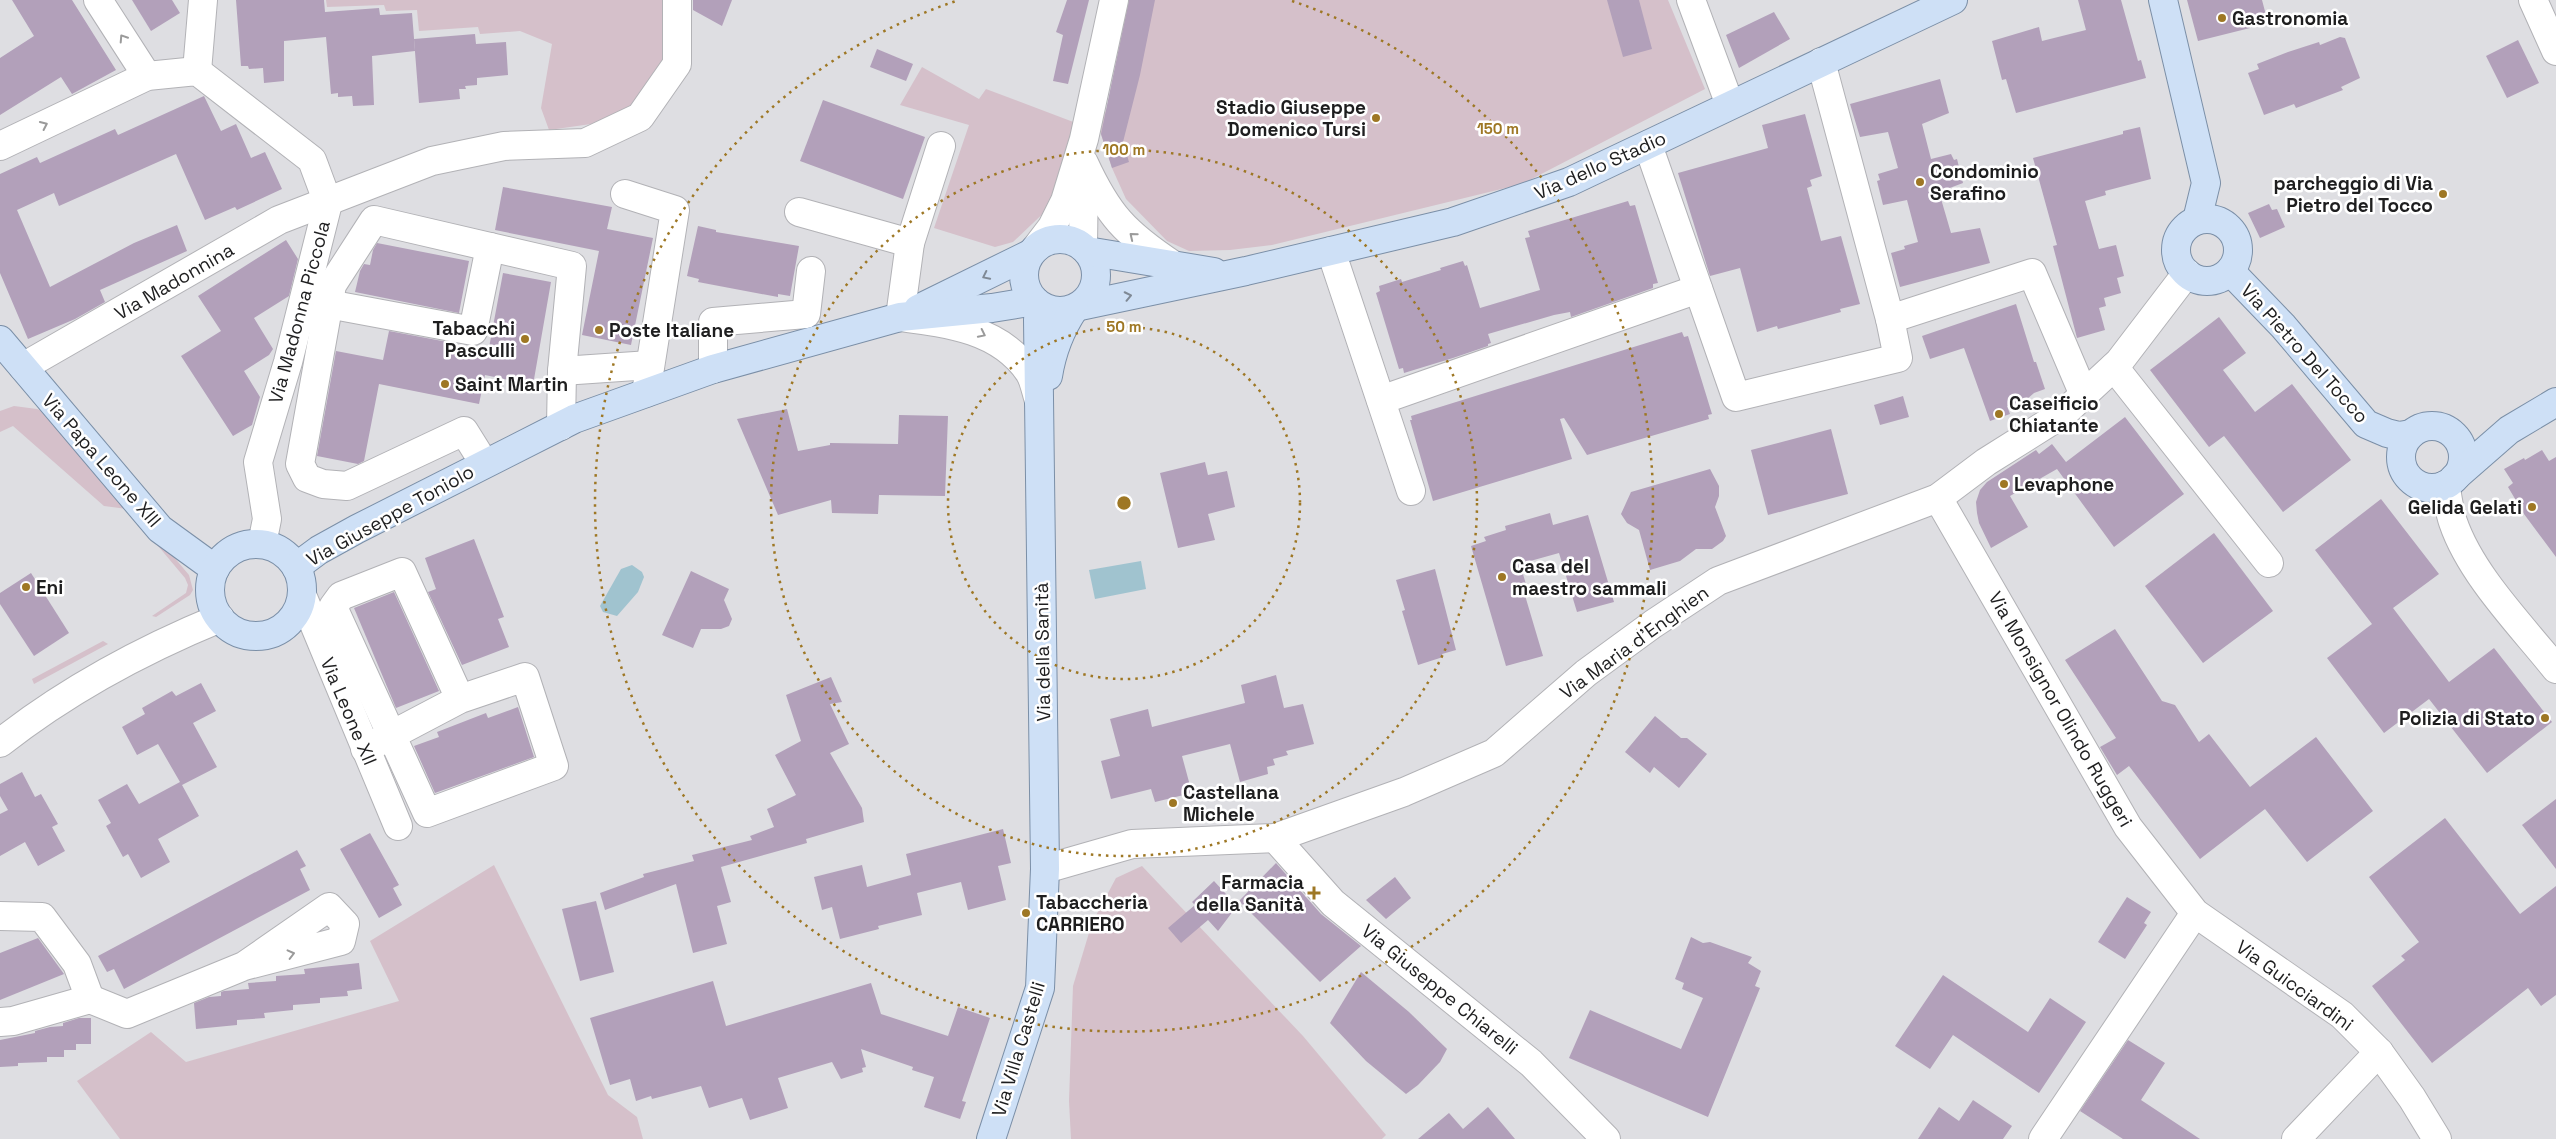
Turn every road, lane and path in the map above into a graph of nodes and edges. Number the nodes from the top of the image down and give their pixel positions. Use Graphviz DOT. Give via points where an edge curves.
graph roads {
  1 [pos="98,0"];
  2 [pos="204,0"];
  3 [pos="677,0"];
  4 [pos="1114,0"];
  5 [pos="1691,0"];
  6 [pos="1953,0"];
  7 [pos="2163,0"];
  8 [pos="2533,0"];
  9 [pos="2556,51"];
  10 [pos="1821,62"];
  11 [pos="197,71"];
  12 [pos="147,76"];
  13 [pos="1730,105"];
  14 [pos="1648,145"];
  15 [pos="0,146"];
  16 [pos="941,146"];
  17 [pos="1084,151"];
  18 [pos="625,194"];
  19 [pos="328,203"];
  20 [pos="799,212"];
  21 [pos="2197,220"];
  22 [pos="910,243"];
  23 [pos="490,247"];
  24 [pos="1085,249"];
  25 [pos="1033,251"];
  26 [pos="1331,251"];
  27 [pos="1172,264"];
  28 [pos="811,271"];
  29 [pos="2230,271"];
  30 [pos="2186,273"];
  31 [pos="1228,275"];
  32 [pos="1698,289"];
  33 [pos="328,304"];
  34 [pos="1037,304"];
  35 [pos="1077,308"];
  36 [pos="900,317"];
  37 [pos="1890,319"];
  38 [pos="0,340"];
  39 [pos="650,365"];
  40 [pos="2114,366"];
  41 [pos="23,367"];
  42 [pos="713,369"];
  43 [pos="562,371"];
  44 [pos="646,393"];
  45 [pos="2084,395"];
  46 [pos="1381,400"];
  47 [pos="1039,402"];
  48 [pos="2556,402"];
  49 [pos="561,426"];
  50 [pos="2448,430"];
  51 [pos="2509,430"];
  52 [pos="1039,434"];
  53 [pos="2411,434"];
  54 [pos="484,463"];
  55 [pos="2450,482"];
  56 [pos="1411,491"];
  57 [pos="1938,498"];
  58 [pos="262,544"];
  59 [pos="2269,563"];
  60 [pos="296,567"];
  61 [pos="215,570"];
  62 [pos="302,595"];
  63 [pos="220,618"];
  64 [pos="2556,669"];
  65 [pos="460,699"];
  66 [pos="391,736"];
  67 [pos="0,743"];
  68 [pos="365,749"];
  69 [pos="398,826"];
  70 [pos="1275,838"];
  71 [pos="1045,869"];
  72 [pos="2195,912"];
  73 [pos="0,916"];
  74 [pos="244,966"];
  75 [pos="90,999"];
  76 [pos="0,1022"];
  77 [pos="2379,1052"];
  78 [pos="991,1139"];
  79 [pos="1606,1139"];
  80 [pos="2043,1139"];
  81 [pos="2296,1139"];
  82 [pos="2437,1139"];
  12 -- 1 [label="street, one-way"];
  2 -- 11 [label="street"];
  3 -- 19 [label="street, Via Madonna Piccola" via="677,64 640,117 585,143 504,146 432,160"];
  4 -- 17 [label="street"];
  5 -- 13 [label="street"];
  6 -- 10 [label="main road, Via dello Stadio"];
  7 -- 21 [label="main road" via="2206,183"];
  8 -- 9 [label="street"];
  10 -- 13 [label="main road, Via dello Stadio"];
  10 -- 37 [label="street"];
  11 -- 12 [label="street"];
  11 -- 19 [label="street" via="312,160"];
  15 -- 12 [label="street, one-way"];
  13 -- 14 [label="main road, Via dello Stadio"];
  14 -- 26 [label="main road, Via dello Stadio" via="1569,182 1462,219"];
  14 -- 32 [label="street"];
  16 -- 22 [label="street"];
  17 -- 24 [label="street"];
  17 -- 25 [label="street" via="1052,227"];
  27 -- 17 [label="street, Via dello Stadio, one-way" via="1122,226 1100,198"];
  18 -- 39 [label="street" via="675,210"];
  19 -- 41 [label="street, Via Madonnina" via="279,220"];
  19 -- 58 [label="street, Via Madonna Piccola" via="288,362 258,462 267,519"];
  20 -- 22 [label="street"];
  21 -- 29 [label="main road" via="2218,220 2234,233 2239,253"];
  21 -- 30 [label="main road" via="2182,231 2176,248 2180,266"];
  22 -- 36 [label="street"];
  23 -- 33 [label="street, Via Giuseppe Toniolo" via="374,220 332,285"];
  23 -- 33 [label="street" via="473,331"];
  23 -- 43 [label="street, Via Giuseppe Toniolo" via="572,266"];
  24 -- 25 [label="main road" via="1066,239 1055,239"];
  24 -- 27 [label="main road, Via dello Stadio"];
  24 -- 35 [label="main road" via="1096,268 1097,279 1088,299"];
  25 -- 34 [label="main road" via="1024,266 1024,279 1027,291"];
  25 -- 36 [label="main road, Via Giuseppe Toniolo, one-way"];
  26 -- 31 [label="main road, Via dello Stadio"];
  26 -- 46 [label="street"];
  27 -- 31 [label="main road, Via dello Stadio"];
  28 -- 42 [label="street" via="806,314 713,322"];
  29 -- 30 [label="main road" via="2214,281"];
  29 -- 53 [label="main road, Via Pietro Del Tocco" via="2283,326 2366,424 2399,436"];
  30 -- 40 [label="street, Via Maria d'Enghien"];
  35 -- 31 [label="main road, Via dello Stadio, one-way"];
  32 -- 37 [label="street" via="1736,397 1898,358"];
  32 -- 46 [label="street"];
  33 -- 54 [label="street, Via Giuseppe Toniolo" via="300,464 307,478 323,484 347,486 464,432"];
  34 -- 35 [label="main road" via="1050,311"];
  34 -- 36 [label="main road, Via Giuseppe Toniolo"];
  34 -- 47 [label="main road, Via della Sanità"];
  35 -- 52 [label="main road, Via della Sanità" via="1061,329 1050,359"];
  36 -- 42 [label="main road, Via Giuseppe Toniolo"];
  36 -- 47 [label="street, one-way" via="980,332 1006,348 1029,372"];
  37 -- 45 [label="street" via="2032,273"];
  38 -- 41 [label="main road, Via Papa Leone XIII"];
  39 -- 43 [label="street"];
  39 -- 44 [label="street"];
  40 -- 45 [label="street, Via Maria d'Enghien"];
  40 -- 59 [label="street"];
  41 -- 61 [label="main road, Via Papa Leone XIII" via="160,529"];
  42 -- 44 [label="main road, Via Giuseppe Toniolo"];
  43 -- 49 [label="street, Via Giuseppe Toniolo"];
  44 -- 49 [label="main road, Via Giuseppe Toniolo"];
  45 -- 57 [label="street, Via Maria d'Enghien" via="2064,413 1986,462"];
  46 -- 56 [label="street"];
  47 -- 52 [label="main road, Via della Sanità"];
  48 -- 51 [label="main road"];
  49 -- 54 [label="main road, Via Giuseppe Toniolo"];
  50 -- 51 [label="main road"];
  50 -- 53 [label="main road" via="2429,426"];
  50 -- 55 [label="main road" via="2463,452 2463,462"];
  51 -- 55 [label="main road"];
  52 -- 71 [label="main road, Via della Sanità"];
  53 -- 55 [label="main road" via="2402,451 2404,470 2410,478 2427,487"];
  54 -- 60 [label="main road, Via Giuseppe Toniolo" via="319,550"];
  55 -- 64 [label="street" via="2453,522 2465,548 2481,576"];
  57 -- 70 [label="street, Via Maria d'Enghien" via="1718,581 1586,673 1494,753 1404,792"];
  57 -- 72 [label="street, Via Monsignor Olindo Ruggeri" via="2128,827"];
  58 -- 60 [label="main road" via="276,548"];
  58 -- 61 [label="main road" via="234,549"];
  60 -- 62 [label="main road"];
  61 -- 63 [label="main road" via="210,586 212,603"];
  62 -- 63 [label="main road" via="298,610 289,622 261,636 245,635"];
  62 -- 68 [label="street, Via Leone XII"];
  63 -- 67 [label="street" via="164,641 43,710"];
  65 -- 66 [label="street"];
  65 -- 66 [label="street" via="402,572 341,596 333,607"];
  65 -- 66 [label="street" via="525,677 554,766 427,813"];
  66 -- 68 [label="street"];
  68 -- 69 [label="street, Via Leone XII"];
  70 -- 71 [label="street, Via Maria d'Enghien" via="1132,844"];
  70 -- 79 [label="street, Via Giuseppe Chiarelli" via="1333,903 1531,1063"];
  71 -- 78 [label="main road, Via Villa Castelli" via="1040,988"];
  72 -- 77 [label="street, Via Guicciardini" via="2342,1016"];
  72 -- 80 [label="street"];
  73 -- 75 [label="street" via="42,917 77,964"];
  74 -- 75 [label="street" via="127,1014"];
  75 -- 76 [label="street"];
  77 -- 81 [label="street"];
  77 -- 82 [label="street, Via Guicciardini"];
}
